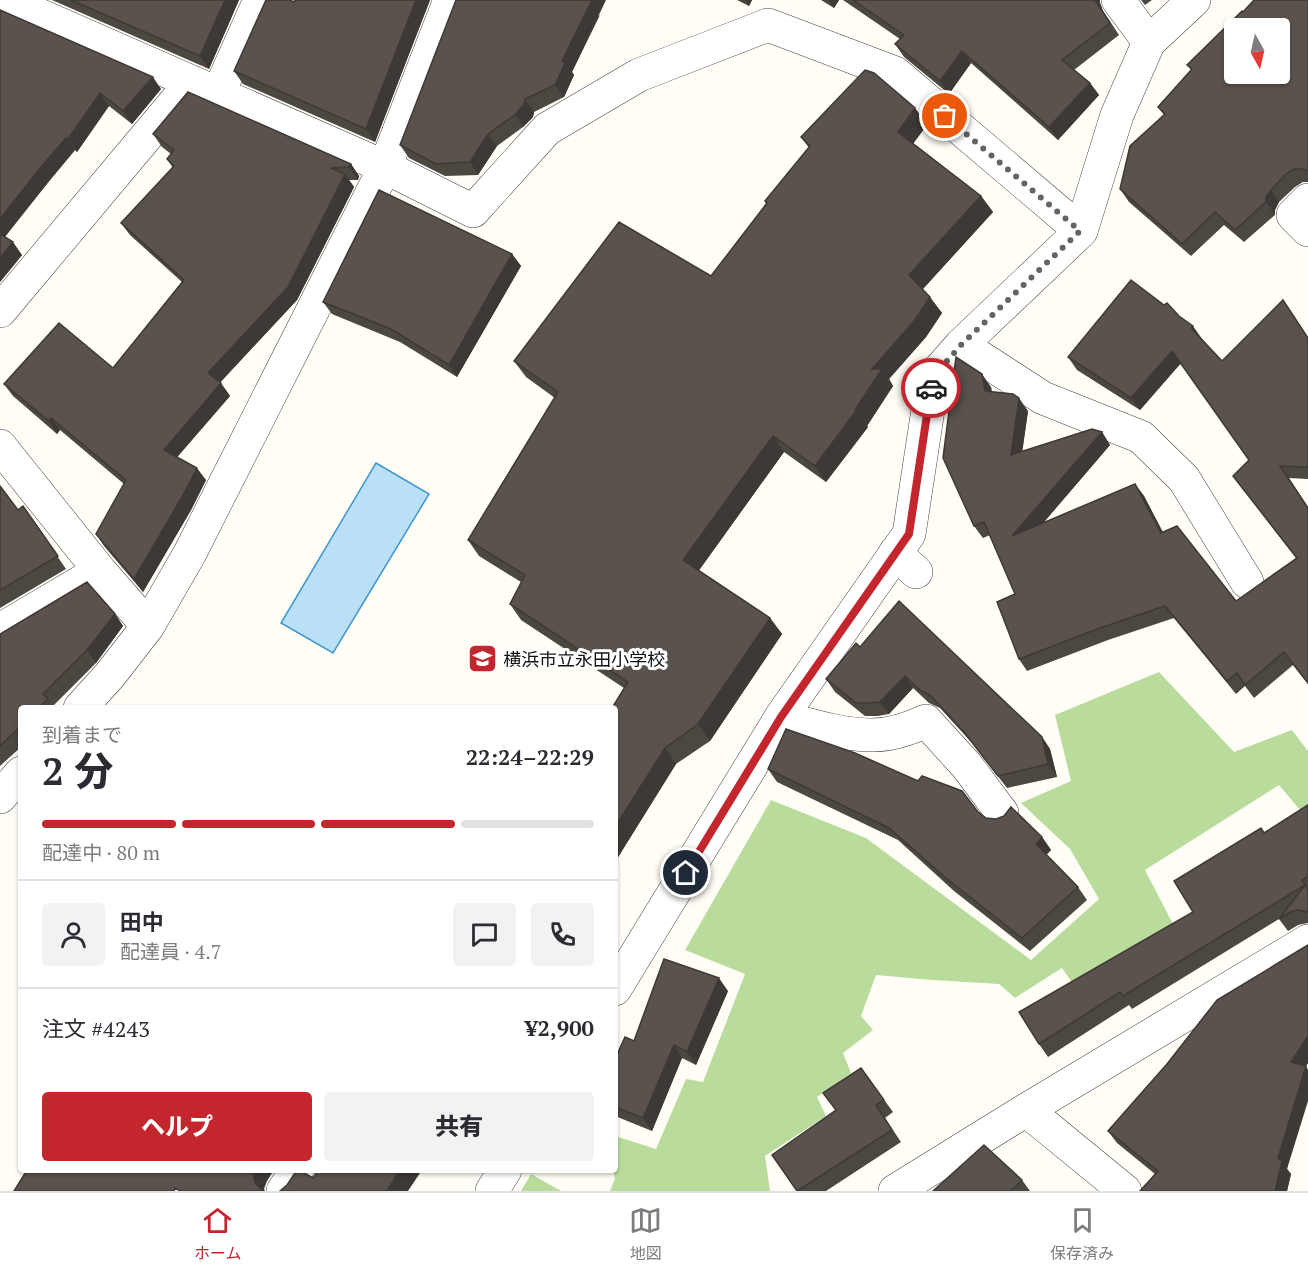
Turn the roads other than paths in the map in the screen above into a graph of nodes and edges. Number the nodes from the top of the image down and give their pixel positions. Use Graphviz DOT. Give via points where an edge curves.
graph roads {
  1 [pos="5,0"];
  2 [pos="260,0"];
  3 [pos="450,0"];
  4 [pos="1118,0"];
  5 [pos="1194,0"];
  6 [pos="772,13"];
  7 [pos="1149,42"];
  8 [pos="205,88"];
  9 [pos="385,167"];
  10 [pos="1308,200"];
  11 [pos="1308,230"];
  12 [pos="1080,231"];
  13 [pos="0,311"];
  14 [pos="961,345"];
  15 [pos="0,446"];
  16 [pos="100,571"];
  17 [pos="1247,582"];
  18 [pos="148,626"];
  19 [pos="0,630"];
  20 [pos="83,705"];
  21 [pos="781,717"];
  22 [pos="18,776"];
  23 [pos="0,797"];
  24 [pos="1002,813"];
  25 [pos="1308,941"];
  26 [pos="618,984"];
  27 [pos="1026,1110"];
  28 [pos="295,1173"];
  29 [pos="503,1173"];
  30 [pos="283,1191"];
  31 [pos="492,1191"];
  32 [pos="895,1191"];
  33 [pos="1125,1191"];
  1 -- 8 [label="street"];
  2 -- 8 [label="street"];
  3 -- 9 [label="street"];
  4 -- 7 [label="street"];
  5 -- 7 [label="street"];
  6 -- 9 [label="street" via="639,75 547,129 473,211"];
  6 -- 12 [label="street" via="895,73"];
  7 -- 12 [label="street" via="1117,115"];
  8 -- 9 [label="street"];
  8 -- 13 [label="street"];
  9 -- 18 [label="street" via="190,553"];
  10 -- 11 [label="street" via="1293,215"];
  12 -- 14 [label="street"];
  14 -- 17 [label="street" via="1043,399 1141,437 1184,478"];
  14 -- 21 [label="street" via="933,377 906,563"];
  15 -- 16 [label="street"];
  16 -- 18 [label="street"];
  16 -- 19 [label="street"];
  18 -- 20 [label="street"];
  21 -- 24 [label="street" via="823,729 873,735 908,729 926,721"];
  21 -- 26 [label="street"];
  22 -- 23 [label="street"];
  25 -- 27 [label="street"];
  27 -- 32 [label="street"];
  27 -- 33 [label="street"];
  28 -- 30 [label="street"];
  29 -- 31 [label="street"];
}
